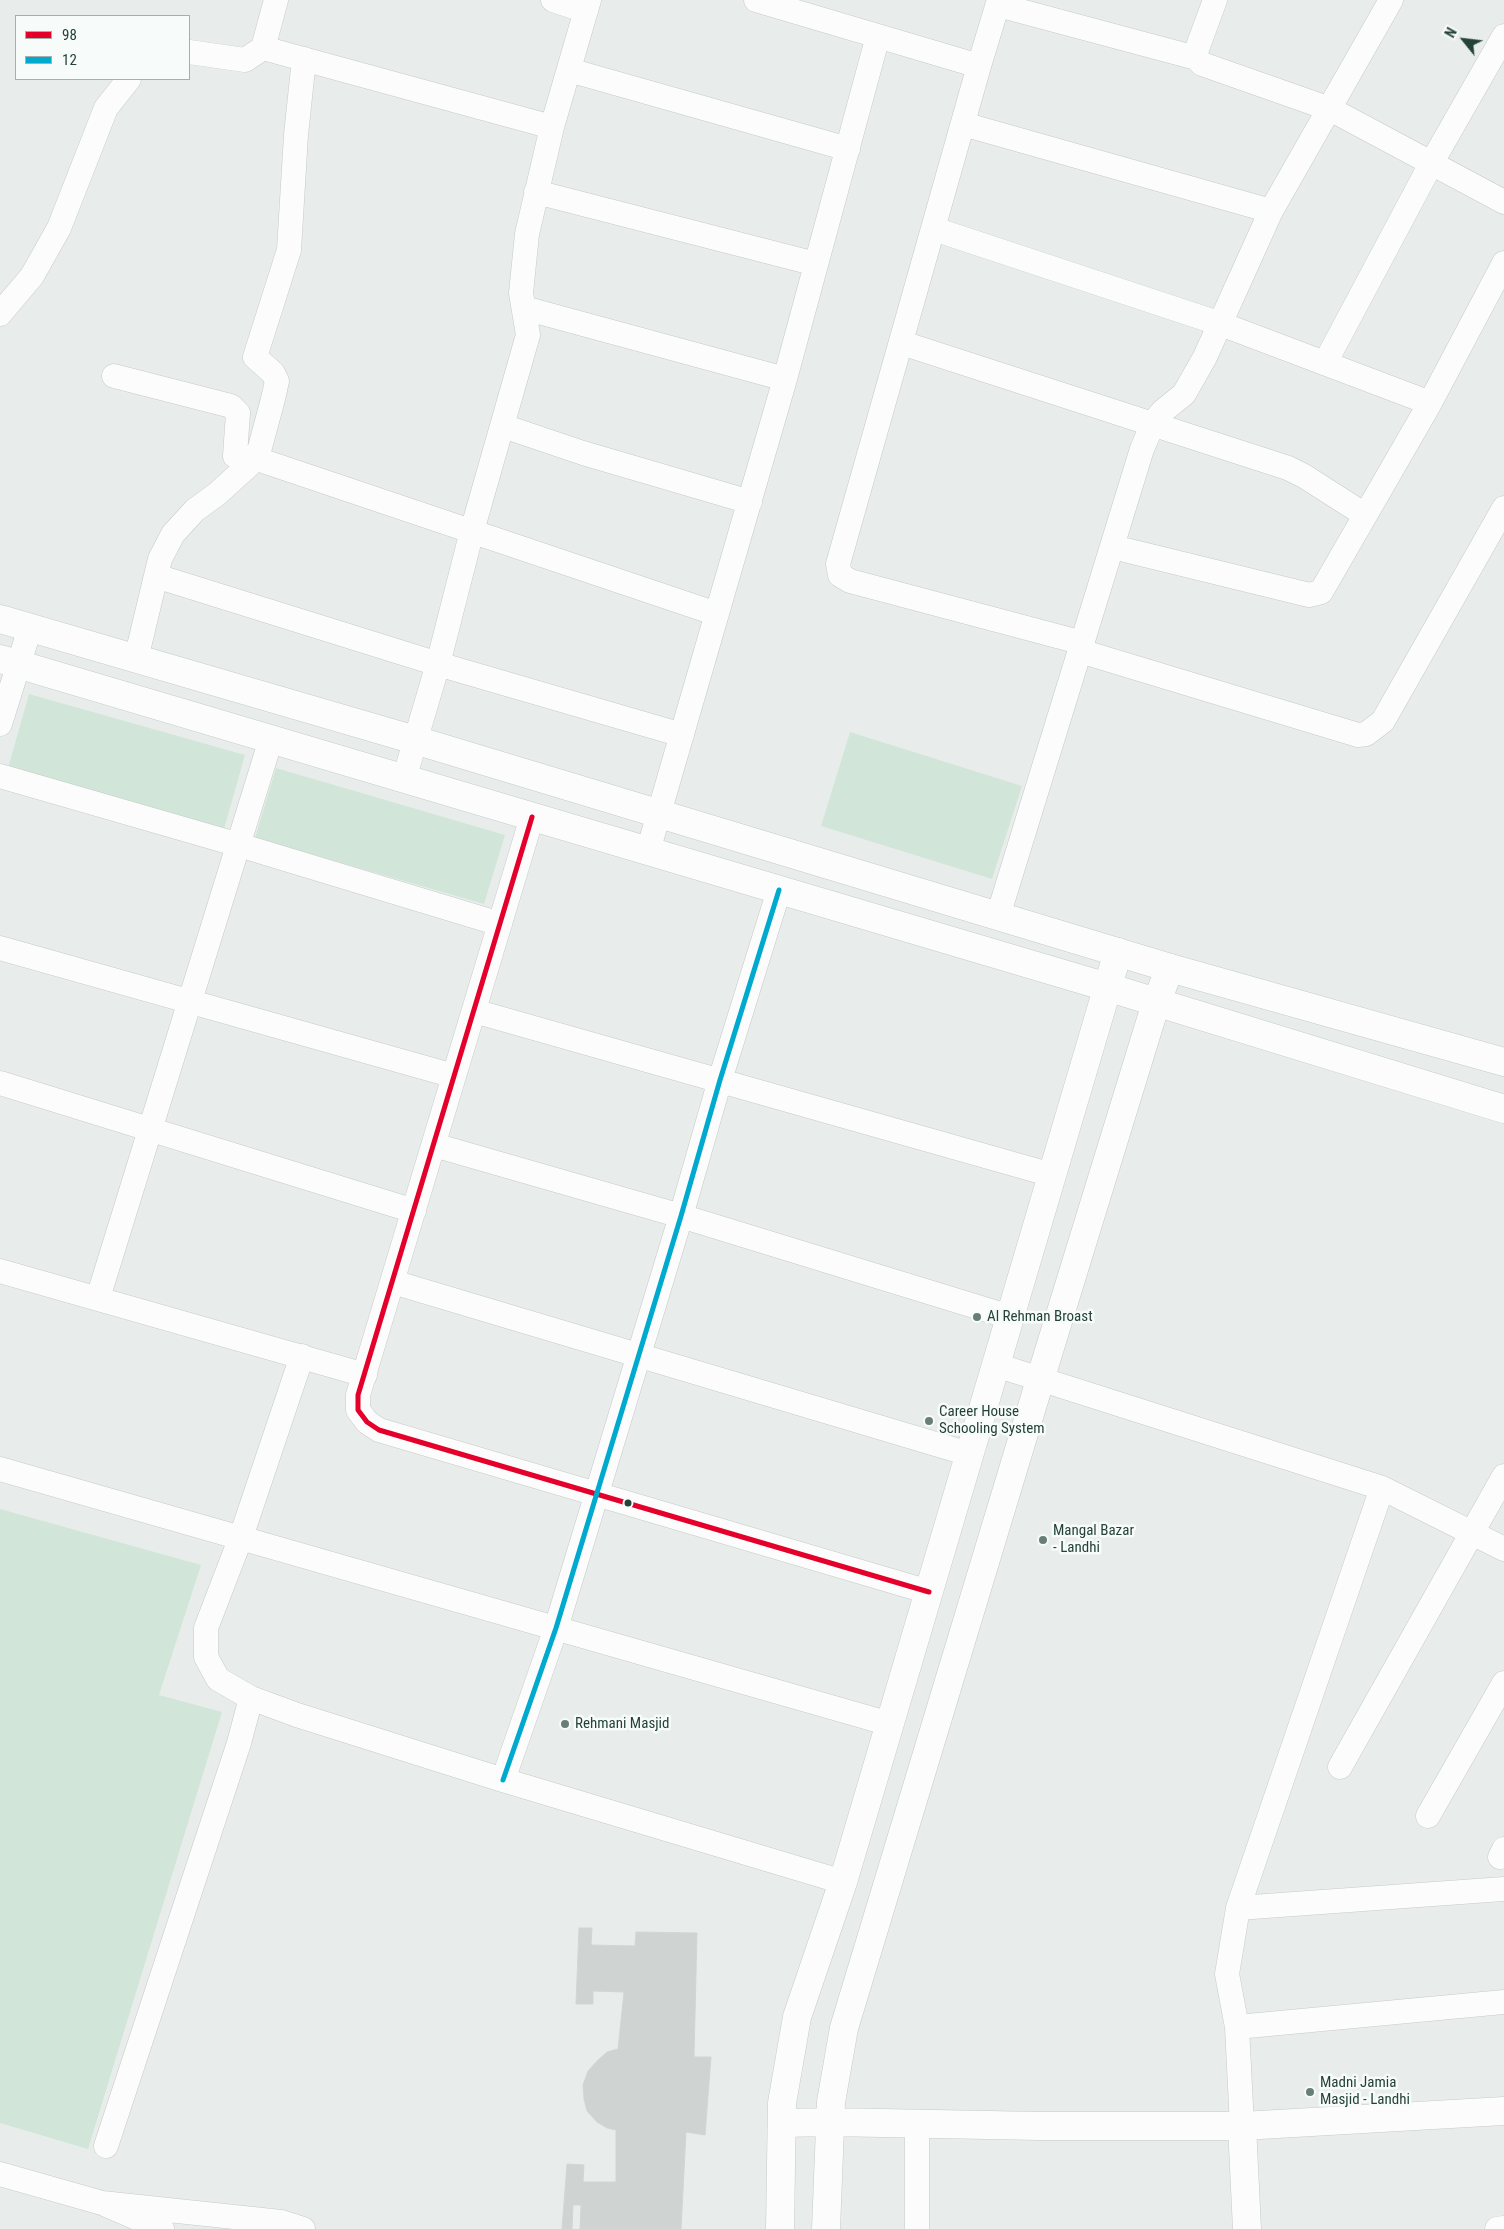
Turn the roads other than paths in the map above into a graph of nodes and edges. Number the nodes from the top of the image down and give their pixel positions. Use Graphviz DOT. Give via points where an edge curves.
graph roads {
  1 [pos="276,0"];
  2 [pos="553,0"];
  3 [pos="756,0"];
  4 [pos="1391,0"];
  5 [pos="1210,1"];
  6 [pos="998,2"];
  7 [pos="587,5"];
  8 [pos="878,36"];
  9 [pos="1504,36"];
  10 [pos="263,48"];
  11 [pos="190,52"];
  12 [pos="1196,58"];
  13 [pos="304,59"];
  14 [pos="979,66"];
  15 [pos="569,70"];
  16 [pos="128,80"];
  17 [pos="1330,108"];
  18 [pos="963,124"];
  19 [pos="552,127"];
  20 [pos="848,148"];
  21 [pos="1432,162"];
  22 [pos="536,192"];
  23 [pos="1504,202"];
  24 [pos="1271,211"];
  25 [pos="934,229"];
  26 [pos="1504,263"];
  27 [pos="816,264"];
  28 [pos="524,308"];
  29 [pos="0,314"];
  30 [pos="1221,324"];
  31 [pos="902,343"];
  32 [pos="1325,363"];
  33 [pos="114,376"];
  34 [pos="786,379"];
  35 [pos="1430,403"];
  36 [pos="1153,423"];
  37 [pos="503,426"];
  38 [pos="251,462"];
  39 [pos="750,502"];
  40 [pos="1504,508"];
  41 [pos="1365,515"];
  42 [pos="472,531"];
  43 [pos="1113,547"];
  44 [pos="156,576"];
  45 [pos="717,614"];
  46 [pos="0,618"];
  47 [pos="30,628"];
  48 [pos="1082,647"];
  49 [pos="136,659"];
  50 [pos="9,662"];
  51 [pos="438,664"];
  52 [pos="0,724"];
  53 [pos="682,735"];
  54 [pos="271,739"];
  55 [pos="415,740"];
  56 [pos="0,776"];
  57 [pos="404,779"];
  58 [pos="659,815"];
  59 [pos="532,817"];
  60 [pos="238,845"];
  61 [pos="648,851"];
  62 [pos="779,890"];
  63 [pos="998,916"];
  64 [pos="500,924"];
  65 [pos="0,948"];
  66 [pos="1118,952"];
  67 [pos="1170,968"];
  68 [pos="1107,987"];
  69 [pos="190,1001"];
  70 [pos="1156,1003"];
  71 [pos="474,1011"];
  72 [pos="1504,1062"];
  73 [pos="454,1076"];
  74 [pos="720,1080"];
  75 [pos="0,1083"];
  76 [pos="1504,1109"];
  77 [pos="150,1130"];
  78 [pos="434,1145"];
  79 [pos="1052,1175"];
  80 [pos="414,1211"];
  81 [pos="681,1216"];
  82 [pos="0,1271"];
  83 [pos="393,1282"];
  84 [pos="98,1298"];
  85 [pos="1010,1317"];
  86 [pos="638,1355"];
  87 [pos="302,1356"];
  88 [pos="996,1365"];
  89 [pos="365,1374"];
  90 [pos="1041,1378"];
  91 [pos="970,1454"];
  92 [pos="0,1469"];
  93 [pos="1504,1476"];
  94 [pos="1382,1488"];
  95 [pos="595,1494"];
  96 [pos="1471,1532"];
  97 [pos="241,1537"];
  98 [pos="1504,1549"];
  99 [pos="929,1592"];
  100 [pos="556,1628"];
  101 [pos="1504,1683"];
  102 [pos="251,1698"];
  103 [pos="890,1724"];
  104 [pos="1340,1767"];
  105 [pos="503,1780"];
  106 [pos="1428,1816"];
  107 [pos="843,1882"];
  108 [pos="1504,1889"];
  109 [pos="1238,1908"];
  110 [pos="1504,2002"];
  111 [pos="1237,2027"];
  112 [pos="1504,2111"];
  113 [pos="830,2122"];
  114 [pos="782,2123"];
  115 [pos="917,2124"];
  116 [pos="1242,2126"];
  117 [pos="106,2146"];
  118 [pos="0,2174"];
  119 [pos="102,2202"];
  120 [pos="1504,2228"];
  121 [pos="162,2229"];
  122 [pos="303,2229"];
  123 [pos="780,2229"];
  124 [pos="826,2229"];
  125 [pos="917,2229"];
  126 [pos="1247,2229"];
  127 [pos="1497,2229"];
  1 -- 10 [label="street"];
  2 -- 7 [label="street"];
  3 -- 8 [label="street"];
  4 -- 17 [label="street"];
  5 -- 12 [label="street"];
  6 -- 12 [label="street"];
  6 -- 14 [label="street"];
  7 -- 15 [label="street"];
  8 -- 14 [label="street"];
  8 -- 20 [label="street"];
  9 -- 21 [label="street"];
  10 -- 11 [label="street" via="245,60"];
  10 -- 13 [label="street"];
  12 -- 17 [label="street" via="1212,68"];
  13 -- 19 [label="street"];
  13 -- 38 [label="street" via="288,250 255,358 277,382 259,450"];
  14 -- 18 [label="street"];
  15 -- 19 [label="street"];
  15 -- 20 [label="street"];
  16 -- 29 [label="street" via="106,108 59,228 32,276"];
  17 -- 21 [label="street"];
  17 -- 24 [label="street"];
  18 -- 24 [label="street"];
  18 -- 25 [label="street"];
  19 -- 22 [label="street"];
  20 -- 27 [label="street"];
  21 -- 23 [label="street"];
  21 -- 32 [label="street"];
  22 -- 27 [label="street"];
  22 -- 28 [label="street" via="526,234 521,293"];
  24 -- 30 [label="street"];
  25 -- 30 [label="street"];
  25 -- 31 [label="street"];
  26 -- 35 [label="street"];
  27 -- 34 [label="street"];
  28 -- 34 [label="street"];
  28 -- 37 [label="street" via="528,336"];
  30 -- 32 [label="street"];
  30 -- 36 [label="street" via="1184,394"];
  31 -- 36 [label="street"];
  31 -- 48 [label="street" via="838,564 840,575 850,581"];
  32 -- 35 [label="street"];
  33 -- 38 [label="street" via="231,406 238,413 235,456"];
  34 -- 39 [label="street"];
  35 -- 41 [label="street"];
  36 -- 41 [label="street" via="1288,468"];
  36 -- 43 [label="street"];
  37 -- 39 [label="street"];
  37 -- 42 [label="street"];
  38 -- 42 [label="street"];
  38 -- 44 [label="street" via="195,510 173,534 160,559"];
  39 -- 45 [label="street"];
  40 -- 48 [label="street" via="1383,721 1366,734"];
  41 -- 43 [label="street" via="1326,586 1309,595"];
  42 -- 45 [label="street"];
  42 -- 51 [label="street"];
  43 -- 48 [label="street"];
  44 -- 49 [label="street"];
  44 -- 51 [label="street"];
  45 -- 53 [label="street"];
  46 -- 47 [label="street"];
  47 -- 49 [label="street"];
  47 -- 50 [label="street"];
  48 -- 63 [label="street"];
  49 -- 55 [label="street"];
  50 -- 52 [label="street"];
  50 -- 54 [label="street"];
  51 -- 53 [label="street"];
  51 -- 55 [label="street"];
  53 -- 58 [label="street"];
  54 -- 57 [label="street"];
  54 -- 60 [label="street"];
  55 -- 57 [label="street"];
  55 -- 58 [label="street"];
  56 -- 60 [label="street"];
  57 -- 59 [label="street"];
  58 -- 61 [label="street"];
  58 -- 63 [label="street"];
  59 -- 61 [label="street"];
  59 -- 64 [label="street"];
  60 -- 64 [label="street"];
  60 -- 69 [label="street"];
  61 -- 62 [label="street"];
  62 -- 68 [label="street"];
  62 -- 74 [label="street"];
  63 -- 66 [label="street"];
  64 -- 71 [label="street"];
  65 -- 69 [label="street"];
  66 -- 67 [label="street"];
  66 -- 68 [label="street"];
  67 -- 70 [label="street"];
  67 -- 72 [label="street"];
  68 -- 70 [label="street"];
  68 -- 79 [label="street"];
  69 -- 73 [label="street"];
  69 -- 77 [label="street"];
  70 -- 76 [label="street"];
  70 -- 90 [label="street"];
  71 -- 73 [label="street"];
  71 -- 74 [label="street"];
  73 -- 78 [label="street"];
  74 -- 79 [label="street"];
  74 -- 81 [label="street"];
  75 -- 77 [label="street"];
  77 -- 80 [label="street"];
  77 -- 84 [label="street"];
  78 -- 80 [label="street"];
  78 -- 81 [label="street"];
  79 -- 85 [label="street"];
  80 -- 83 [label="street"];
  81 -- 85 [label="street"];
  81 -- 86 [label="street"];
  82 -- 84 [label="street"];
  83 -- 86 [label="street"];
  83 -- 89 [label="street"];
  84 -- 87 [label="street"];
  85 -- 88 [label="street"];
  86 -- 91 [label="street"];
  86 -- 95 [label="street"];
  87 -- 89 [label="street"];
  87 -- 97 [label="street"];
  88 -- 90 [label="street"];
  88 -- 91 [label="street"];
  89 -- 95 [label="street" via="358,1395 358,1410 379,1430"];
  90 -- 94 [label="street"];
  90 -- 113 [label="street" via="844,2028"];
  91 -- 99 [label="street"];
  92 -- 97 [label="street"];
  93 -- 96 [label="street"];
  94 -- 96 [label="street"];
  94 -- 109 [label="street"];
  95 -- 99 [label="street"];
  95 -- 100 [label="street"];
  96 -- 98 [label="street"];
  96 -- 104 [label="street"];
  97 -- 100 [label="street"];
  97 -- 102 [label="street" via="206,1628 206,1657 218,1680"];
  99 -- 103 [label="street"];
  100 -- 103 [label="street"];
  100 -- 105 [label="street"];
  101 -- 106 [label="street"];
  102 -- 105 [label="street"];
  102 -- 117 [label="street"];
  103 -- 107 [label="street"];
  105 -- 107 [label="street"];
  107 -- 114 [label="street" via="797,2017 782,2103"];
  108 -- 109 [label="street"];
  109 -- 111 [label="street" via="1227,1974"];
  110 -- 111 [label="street"];
  111 -- 116 [label="street"];
  112 -- 116 [label="street"];
  113 -- 114 [label="street"];
  113 -- 115 [label="street"];
  113 -- 124 [label="street"];
  114 -- 123 [label="street"];
  115 -- 116 [label="street"];
  115 -- 125 [label="street"];
  116 -- 126 [label="street"];
  118 -- 119 [label="street"];
  119 -- 121 [label="street"];
  119 -- 122 [label="street" via="281,2222"];
  120 -- 127 [label="street"];
}
